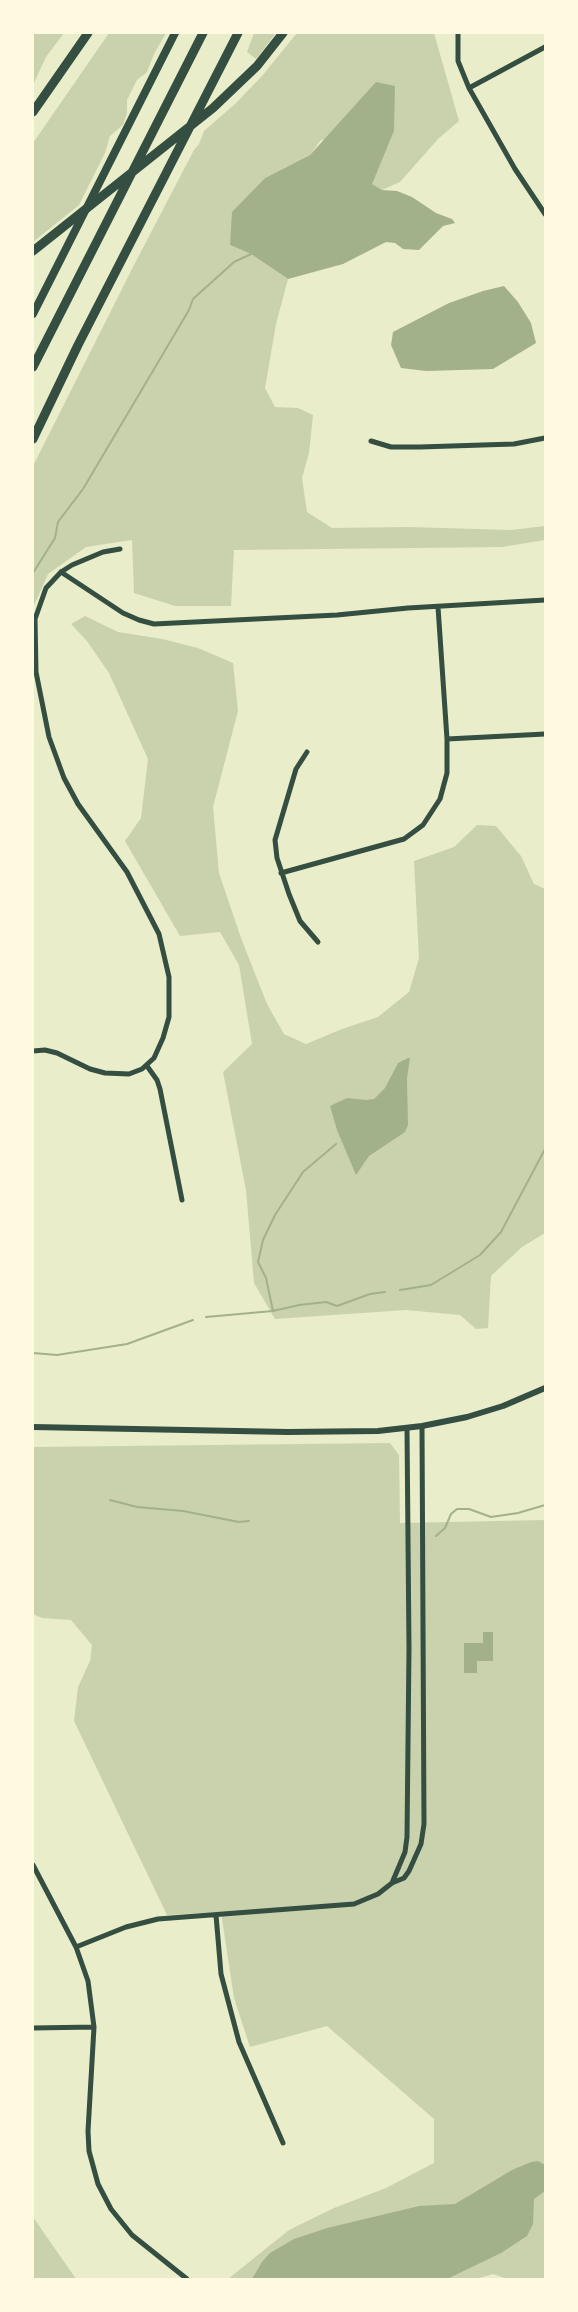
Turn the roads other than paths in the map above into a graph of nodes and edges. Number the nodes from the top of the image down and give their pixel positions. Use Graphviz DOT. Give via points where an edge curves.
graph roads {
  1 [pos="88,33"];
  2 [pos="175,33"];
  3 [pos="203,33"];
  4 [pos="238,33"];
  5 [pos="283,33"];
  6 [pos="458,33"];
  7 [pos="545,47"];
  8 [pos="469,88"];
  9 [pos="33,112"];
  10 [pos="545,200"];
  11 [pos="538,203"];
  12 [pos="545,214"];
  13 [pos="33,251"];
  14 [pos="33,314"];
  15 [pos="33,367"];
  16 [pos="545,438"];
  17 [pos="33,439"];
  18 [pos="371,441"];
  19 [pos="120,549"];
  20 [pos="61,572"];
  21 [pos="545,600"];
  22 [pos="438,607"];
  23 [pos="545,734"];
  24 [pos="447,739"];
  25 [pos="307,752"];
  26 [pos="281,873"];
  27 [pos="318,942"];
  28 [pos="33,1051"];
  29 [pos="147,1066"];
  30 [pos="182,1200"];
  31 [pos="545,1388"];
  32 [pos="33,1426"];
  33 [pos="422,1426"];
  34 [pos="407,1429"];
  35 [pos="33,1865"];
  36 [pos="35,1876"];
  37 [pos="392,1883"];
  38 [pos="216,1915"];
  39 [pos="76,1947"];
  40 [pos="94,2027"];
  41 [pos="33,2028"];
  42 [pos="284,2143"];
  43 [pos="187,2279"];
  1 -- 9 [label="highway"];
  2 -- 14 [label="main road"];
  3 -- 15 [label="highway"];
  4 -- 17 [label="highway"];
  5 -- 13 [label="highway" via="257,66 213,108"];
  6 -- 8 [label="street" via="458,61"];
  7 -- 8 [label="street"];
  8 -- 11 [label="street"];
  10 -- 11 [label="street"];
  11 -- 12 [label="street"];
  16 -- 18 [label="street" via="514,444 420,447 391,447"];
  19 -- 20 [label="street" via="103,552"];
  20 -- 22 [label="street" via="123,613 154,624"];
  20 -- 29 [label="street" via="46,588 38,607 34,629 36,672 49,737 64,778 137,890 163,947 169,977 169,1017 159,1047"];
  21 -- 22 [label="street"];
  22 -- 24 [label="street"];
  23 -- 24 [label="street"];
  24 -- 26 [label="street" via="447,773 440,799 423,825 404,839"];
  25 -- 26 [label="street" via="296,769 275,840"];
  26 -- 27 [label="street" via="300,921"];
  28 -- 29 [label="street" via="57,1053 105,1073 129,1074"];
  29 -- 30 [label="street" via="160,1089"];
  31 -- 33 [label="street" via="489,1411"];
  32 -- 34 [label="street" via="325,1432"];
  33 -- 34 [label="street"];
  33 -- 37 [label="street" via="424,1833 409,1871"];
  34 -- 37 [label="street" via="407,1838"];
  35 -- 36 [label="street"];
  36 -- 39 [label="street"];
  37 -- 38 [label="street" via="371,1898 348,1905"];
  38 -- 39 [label="street" via="144,1922"];
  38 -- 42 [label="street" via="221,1974 239,2042"];
  39 -- 40 [label="street" via="88,1981"];
  40 -- 41 [label="street"];
  40 -- 43 [label="street" via="88,2131 98,2184 111,2209 132,2235"];
}
